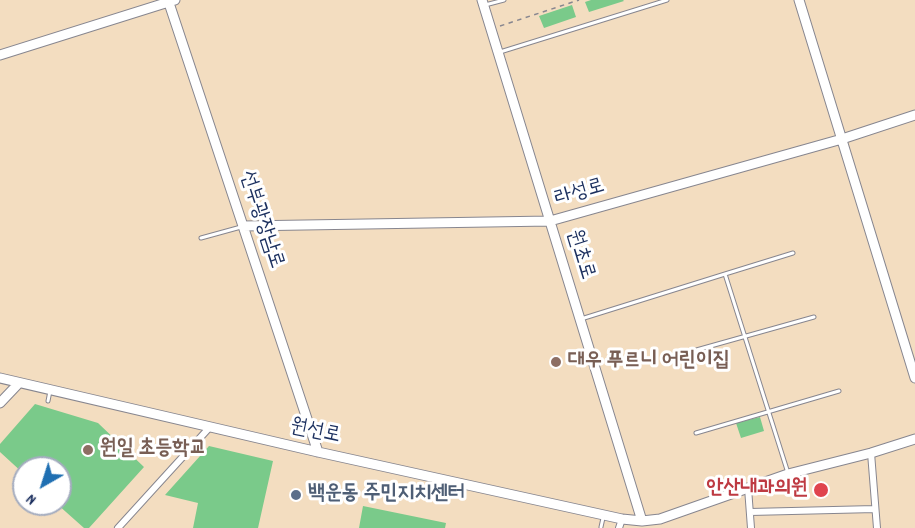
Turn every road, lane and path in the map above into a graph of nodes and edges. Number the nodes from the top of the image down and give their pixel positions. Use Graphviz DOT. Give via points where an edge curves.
graph roads {
  1 [pos="504,0"];
  2 [pos="579,0"];
  3 [pos="667,0"];
  4 [pos="799,0"];
  5 [pos="170,1"];
  6 [pos="483,3"];
  7 [pos="491,28"];
  8 [pos="498,53"];
  9 [pos="0,55"];
  10 [pos="915,116"];
  11 [pos="842,139"];
  12 [pos="550,221"];
  13 [pos="243,226"];
  14 [pos="201,238"];
  15 [pos="793,253"];
  16 [pos="725,274"];
  17 [pos="814,317"];
  18 [pos="580,319"];
  19 [pos="745,337"];
  20 [pos="675,356"];
  21 [pos="0,378"];
  22 [pos="915,378"];
  23 [pos="19,383"];
  24 [pos="50,390"];
  25 [pos="838,390"];
  26 [pos="48,401"];
  27 [pos="0,403"];
  28 [pos="769,412"];
  29 [pos="209,428"];
  30 [pos="696,433"];
  31 [pos="915,439"];
  32 [pos="318,452"];
  33 [pos="871,453"];
  34 [pos="788,474"];
  35 [pos="748,488"];
  36 [pos="876,509"];
  37 [pos="750,512"];
  38 [pos="604,515"];
  39 [pos="642,521"];
  40 [pos="661,523"];
  41 [pos="621,524"];
  42 [pos="118,528"];
  43 [pos="601,528"];
  44 [pos="751,528"];
  45 [pos="877,528"];
  1 -- 6 [label="lane"];
  2 -- 7 [label="path"];
  3 -- 8 [label="lane"];
  4 -- 11 [label="street"];
  5 -- 9 [label="street"];
  5 -- 13 [label="street, 선부광장남로"];
  6 -- 7 [label="street, 원초로"];
  7 -- 8 [label="street, 원초로"];
  8 -- 12 [label="street, 원초로"];
  10 -- 11 [label="street, 라성로"];
  11 -- 12 [label="street, 라성로"];
  11 -- 22 [label="street"];
  12 -- 13 [label="street, 라성로"];
  12 -- 18 [label="street, 원초로"];
  13 -- 14 [label="lane"];
  13 -- 32 [label="street, 선부광장남로"];
  15 -- 16 [label="lane"];
  16 -- 18 [label="lane"];
  16 -- 19 [label="lane"];
  17 -- 19 [label="lane"];
  18 -- 39 [label="street, 원초로"];
  19 -- 20 [label="lane"];
  19 -- 28 [label="lane"];
  21 -- 23 [label="street, 원선로"];
  23 -- 24 [label="street, 원선로"];
  23 -- 27 [label="street"];
  24 -- 26 [label="lane"];
  24 -- 29 [label="street, 원선로"];
  25 -- 28 [label="lane"];
  28 -- 30 [label="lane"];
  28 -- 34 [label="lane"];
  29 -- 32 [label="street, 원선로"];
  29 -- 42 [label="street"];
  31 -- 33 [label="street, 원선로"];
  32 -- 38 [label="street, 원선로" via="389,472"];
  33 -- 34 [label="street, 원선로"];
  33 -- 36 [label="street"];
  34 -- 35 [label="street, 원선로"];
  35 -- 37 [label="street"];
  35 -- 40 [label="street, 원선로"];
  36 -- 37 [label="street"];
  36 -- 45 [label="street"];
  37 -- 44 [label="street"];
  38 -- 41 [label="street, 원선로"];
  38 -- 43 [label="lane"];
  39 -- 40 [label="street, 원선로"];
  39 -- 41 [label="street, 원선로"];
}
